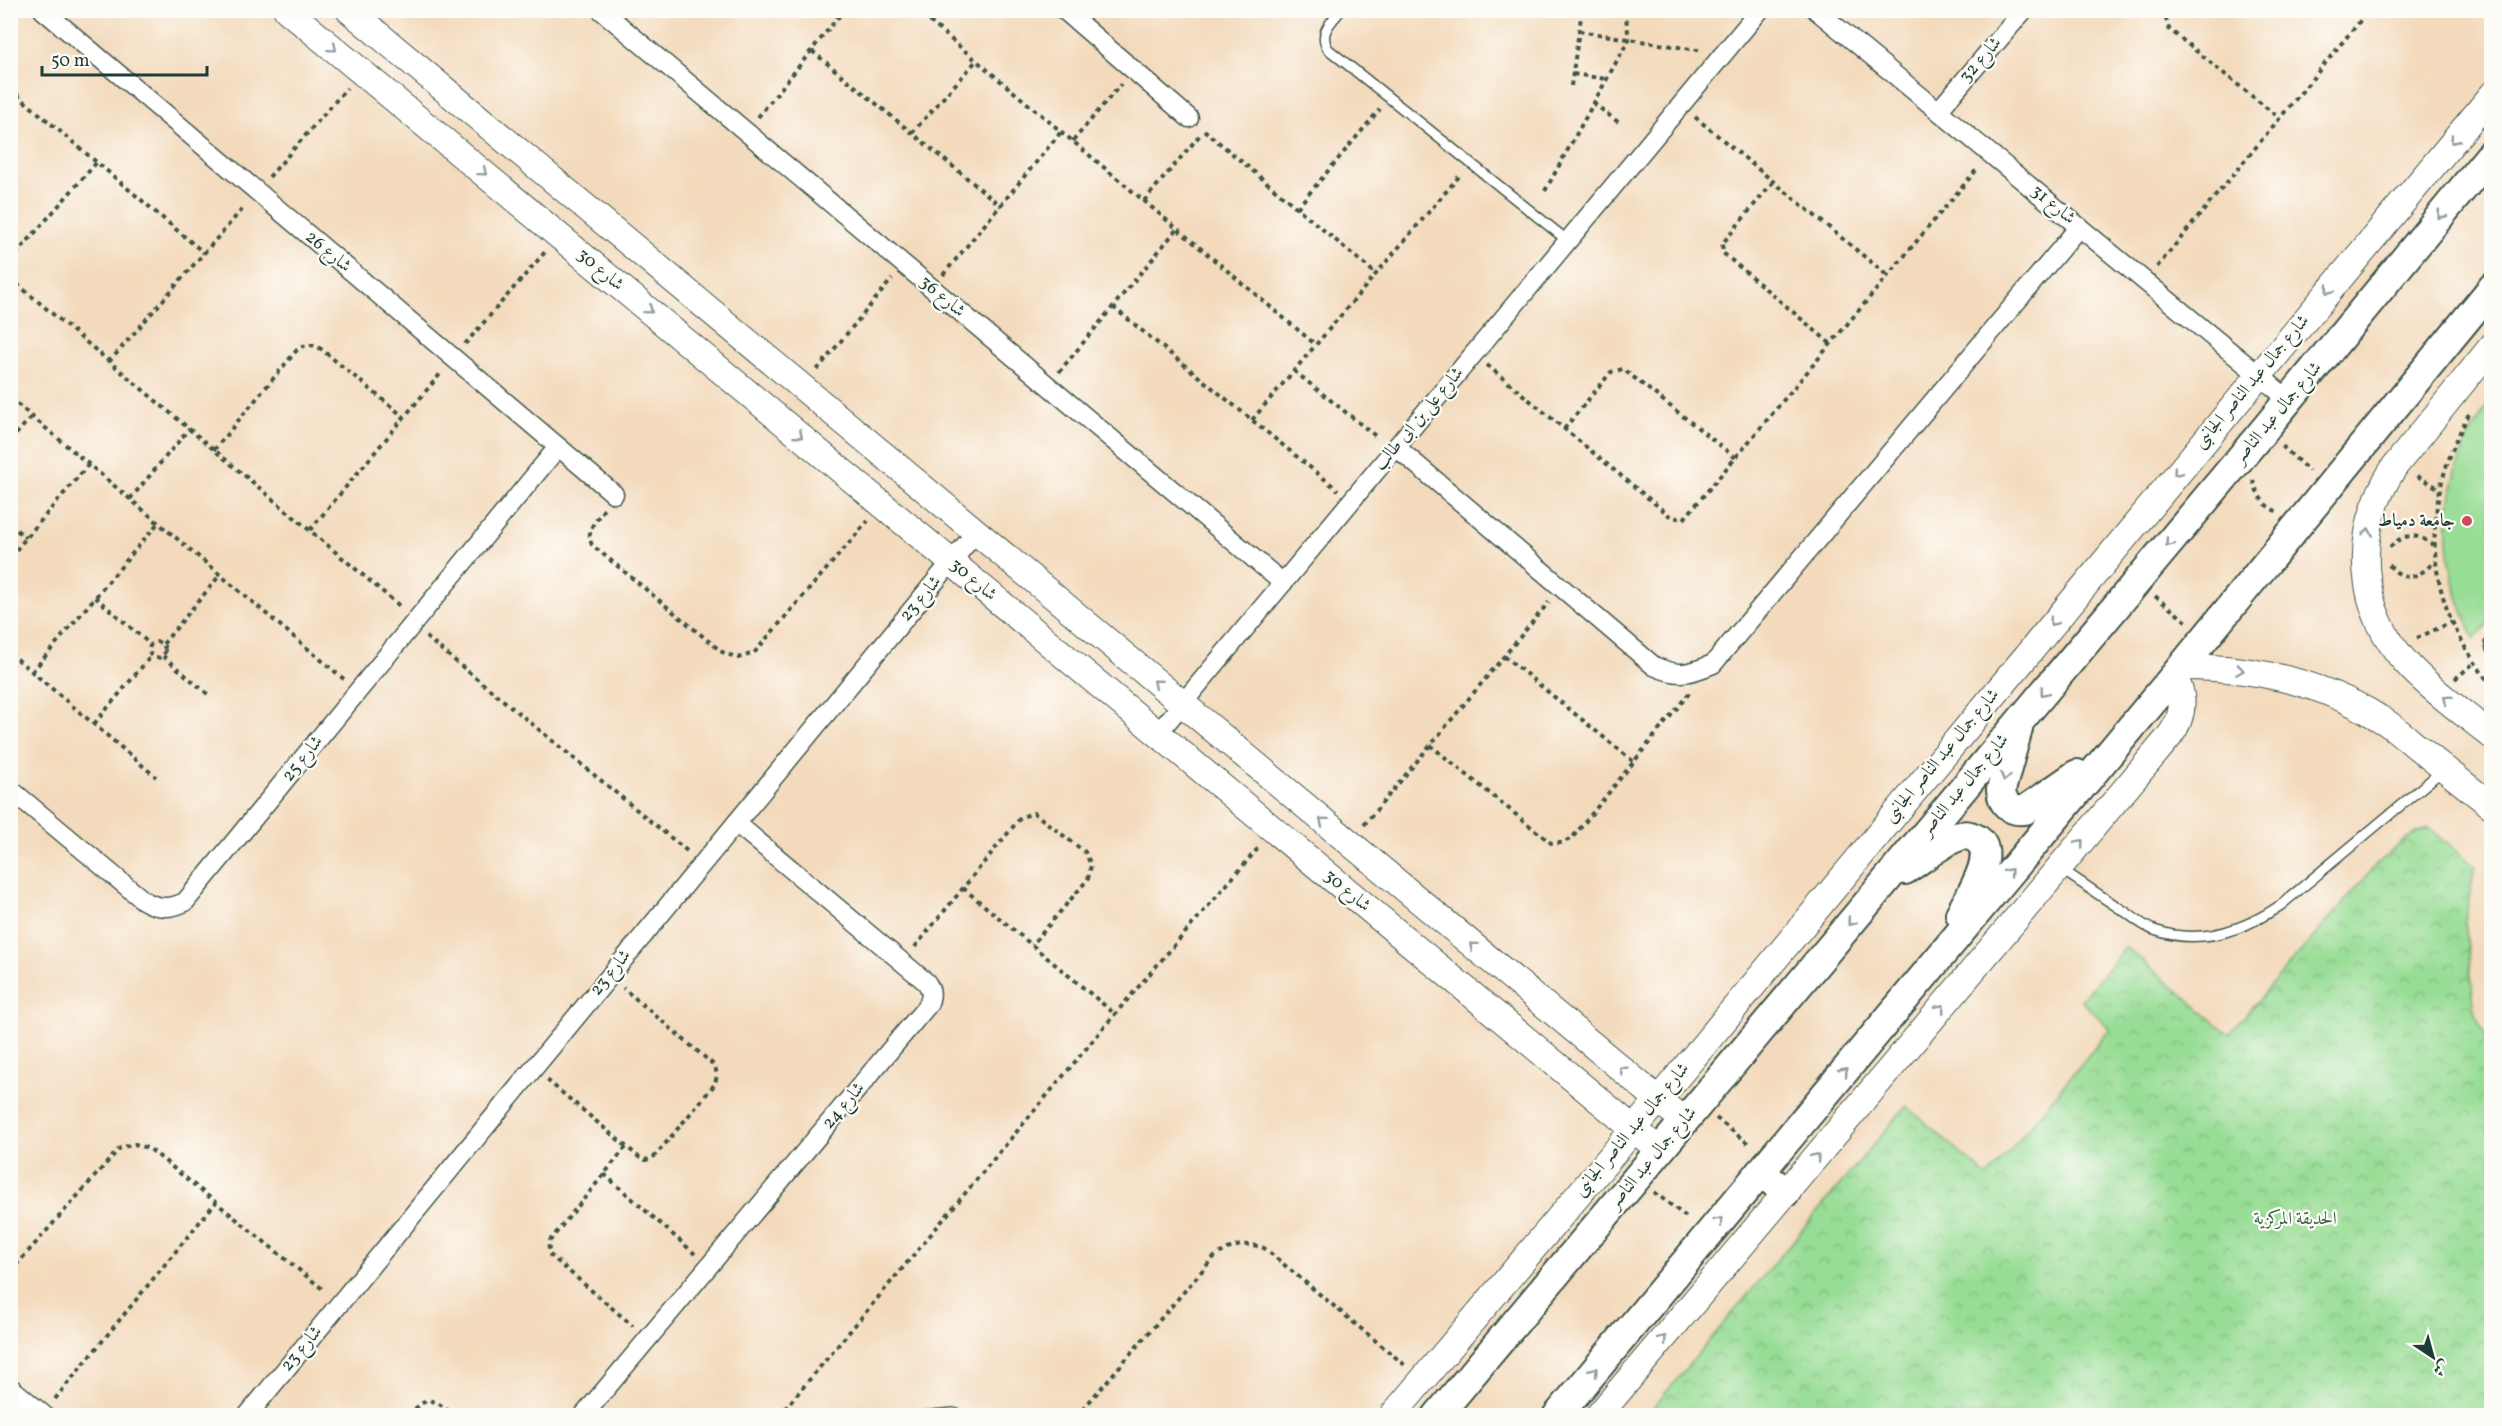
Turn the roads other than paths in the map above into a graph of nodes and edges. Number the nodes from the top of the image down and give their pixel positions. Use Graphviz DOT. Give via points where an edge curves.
graph roads {
  1 [pos="42,10"];
  2 [pos="287,10"];
  3 [pos="349,10"];
  4 [pos="601,10"];
  5 [pos="1064,10"];
  6 [pos="1341,10"];
  7 [pos="1760,10"];
  8 [pos="1816,10"];
  9 [pos="2024,10"];
  10 [pos="2492,95"];
  11 [pos="1939,110"];
  12 [pos="1189,118"];
  13 [pos="2492,153"];
  14 [pos="2079,227"];
  15 [pos="1568,241"];
  16 [pos="2492,288"];
  17 [pos="2492,346"];
  18 [pos="2258,375"];
  19 [pos="2289,400"];
  20 [pos="558,447"];
  21 [pos="1395,449"];
  22 [pos="614,494"];
  23 [pos="976,532"];
  24 [pos="951,562"];
  25 [pos="1283,583"];
  26 [pos="2178,671"];
  27 [pos="1182,704"];
  28 [pos="2020,721"];
  29 [pos="1158,733"];
  30 [pos="2492,736"];
  31 [pos="2110,751"];
  32 [pos="2445,769"];
  33 [pos="10,789"];
  34 [pos="2492,806"];
  35 [pos="736,823"];
  36 [pos="2059,868"];
  37 [pos="1882,885"];
  38 [pos="1943,952"];
  39 [pos="1658,1100"];
  40 [pos="1691,1113"];
  41 [pos="1634,1129"];
  42 [pos="1659,1150"];
  43 [pos="1765,1166"];
  44 [pos="1786,1192"];
  45 [pos="14,1397"];
  46 [pos="44,1415"];
  47 [pos="247,1416"];
  48 [pos="583,1416"];
  49 [pos="922,1416"];
  50 [pos="966,1416"];
  51 [pos="1392,1416"];
  52 [pos="1437,1416"];
  53 [pos="1557,1416"];
  54 [pos="1598,1416"];
  1 -- 20 [label="street, شارع 26"];
  2 -- 24 [label="street, شارع 30, one-way"];
  3 -- 23 [label="street"];
  4 -- 25 [label="street, شارع 36"];
  5 -- 12 [label="street"];
  6 -- 15 [label="lane" via="1324,32 1328,49"];
  7 -- 15 [label="street, شارع على بن ابى طالب"];
  8 -- 11 [label="street, شارع 31"];
  9 -- 11 [label="street, شارع 32"];
  10 -- 18 [label="street, شارع جمال عبد الناصر الجانبى, one-way"];
  11 -- 14 [label="street, شارع 31"];
  13 -- 19 [label="main road, شارع جمال عبد الناصر, one-way"];
  14 -- 18 [label="street, شارع 31"];
  14 -- 21 [label="street" via="1713,664 1683,674 1668,673 1654,666"];
  15 -- 21 [label="street, شارع على بن ابى طالب"];
  16 -- 26 [label="main road"];
  30 -- 17 [label="street, one-way" via="2397,652 2372,602 2365,547 2382,485 2394,466"];
  18 -- 19 [label="street, شارع 31"];
  18 -- 39 [label="street, شارع جمال عبد الناصر الجانبى, one-way"];
  19 -- 28 [label="main road, شارع جمال عبد الناصر, one-way"];
  20 -- 22 [label="street, شارع 26"];
  20 -- 33 [label="street, شارع 25" via="185,902 164,908 143,900"];
  21 -- 25 [label="street, شارع على بن ابى طالب"];
  23 -- 24 [label="street, شارع 23"];
  27 -- 23 [label="street, one-way"];
  24 -- 29 [label="street, شارع 30"];
  24 -- 35 [label="street, شارع 23"];
  25 -- 27 [label="street, شارع على بن ابى طالب"];
  26 -- 31 [label="main road"];
  26 -- 32 [label="street, one-way" via="2234,668 2327,692 2382,719"];
  36 -- 26 [label="street, one-way" via="2176,728 2182,706"];
  27 -- 29 [label="street, شارع على بن ابى طالب"];
  39 -- 27 [label="street, one-way"];
  28 -- 31 [label="main road, one-way" via="2001,790 2004,802 2013,810 2031,807"];
  28 -- 37 [label="main road, شارع جمال عبد الناصر"];
  29 -- 41 [label="street, شارع 30"];
  38 -- 31 [label="main road, one-way"];
  32 -- 34 [label="street"];
  32 -- 36 [label="lane" via="2280,905 2258,921 2233,931 2206,937 2152,930"];
  35 -- 47 [label="street, شارع 23"];
  35 -- 48 [label="street, شارع 24" via="903,962 932,993 928,1005"];
  44 -- 36 [label="street, one-way"];
  37 -- 38 [label="main road" via="1957,837 1967,835 1981,842 1985,862"];
  37 -- 40 [label="main road, شارع جمال عبد الناصر, one-way"];
  43 -- 38 [label="main road, one-way"];
  39 -- 40 [label="street"];
  39 -- 41 [label="street, شارع جمال عبد الناصر الجانبى"];
  40 -- 42 [label="main road, شارع جمال عبد الناصر"];
  41 -- 42 [label="street, شارع 30"];
  41 -- 51 [label="street, شارع جمال عبد الناصر الجانبى"];
  42 -- 52 [label="main road, شارع جمال عبد الناصر"];
  43 -- 44 [label="main road"];
  53 -- 43 [label="main road, one-way"];
  54 -- 44 [label="street, one-way"];
  45 -- 46 [label="street"];
  49 -- 50 [label="lane"];
}
